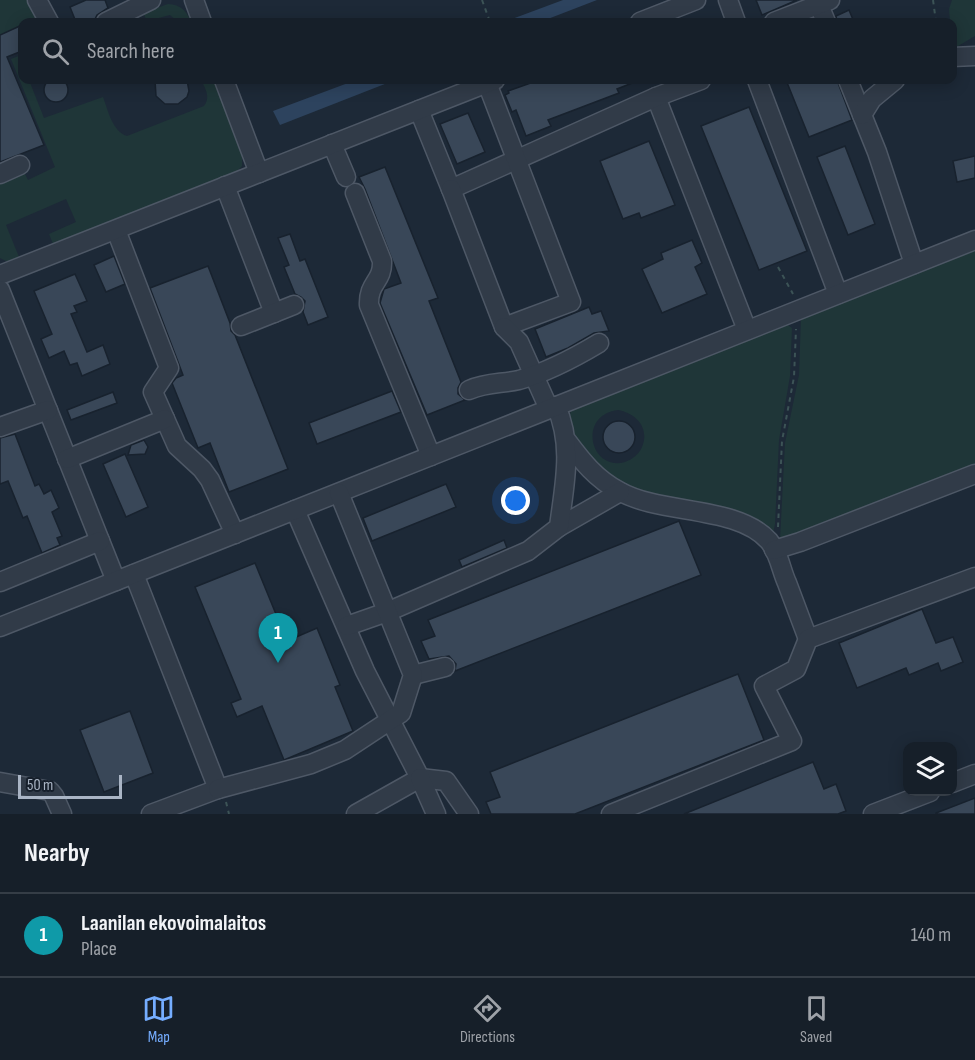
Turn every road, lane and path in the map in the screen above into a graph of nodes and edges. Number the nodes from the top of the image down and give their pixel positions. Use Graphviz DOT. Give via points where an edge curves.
graph roads {
  1 [pos="37,0"];
  2 [pos="151,0"];
  3 [pos="194,0"];
  4 [pos="482,0"];
  5 [pos="696,0"];
  6 [pos="728,0"];
  7 [pos="933,0"];
  8 [pos="824,2"];
  9 [pos="47,18"];
  10 [pos="113,18"];
  11 [pos="201,18"];
  12 [pos="489,18"];
  13 [pos="649,18"];
  14 [pos="735,18"];
  15 [pos="784,18"];
  16 [pos="826,18"];
  17 [pos="935,18"];
  18 [pos="975,56"];
  19 [pos="957,57"];
  20 [pos="226,84"];
  21 [pos="484,84"];
  22 [pos="492,84"];
  23 [pos="690,84"];
  24 [pos="759,84"];
  25 [pos="850,84"];
  26 [pos="890,84"];
  27 [pos="656,97"];
  28 [pos="419,110"];
  29 [pos="862,116"];
  30 [pos="332,144"];
  31 [pos="517,159"];
  32 [pos="20,165"];
  33 [pos="259,173"];
  34 [pos="0,174"];
  35 [pos="225,186"];
  36 [pos="452,189"];
  37 [pos="116,230"];
  38 [pos="975,240"];
  39 [pos="914,264"];
  40 [pos="778,267"];
  41 [pos="0,275"];
  42 [pos="0,290"];
  43 [pos="838,294"];
  44 [pos="294,305"];
  45 [pos="797,311"];
  46 [pos="274,313"];
  47 [pos="241,326"];
  48 [pos="504,327"];
  49 [pos="747,330"];
  50 [pos="599,343"];
  51 [pos="534,374"];
  52 [pos="469,390"];
  53 [pos="553,408"];
  54 [pos="48,410"];
  55 [pos="165,419"];
  56 [pos="0,428"];
  57 [pos="567,441"];
  58 [pos="431,456"];
  59 [pos="67,459"];
  60 [pos="975,474"];
  61 [pos="620,492"];
  62 [pos="339,493"];
  63 [pos="295,510"];
  64 [pos="559,527"];
  65 [pos="236,534"];
  66 [pos="100,541"];
  67 [pos="774,550"];
  68 [pos="134,574"];
  69 [pos="975,577"];
  70 [pos="116,581"];
  71 [pos="0,582"];
  72 [pos="387,612"];
  73 [pos="347,626"];
  74 [pos="0,627"];
  75 [pos="808,639"];
  76 [pos="445,667"];
  77 [pos="413,675"];
  78 [pos="390,721"];
  79 [pos="975,774"];
  80 [pos="420,778"];
  81 [pos="957,781"];
  82 [pos="0,782"];
  83 [pos="218,789"];
  84 [pos="920,796"];
  85 [pos="62,814"];
  86 [pos="151,814"];
  87 [pos="356,814"];
  88 [pos="436,814"];
  89 [pos="469,814"];
  90 [pos="611,814"];
  91 [pos="873,814"];
  1 -- 9 [label="lane"];
  2 -- 10 [label="lane"];
  3 -- 11 [label="lane"];
  4 -- 12 [label="path"];
  5 -- 13 [label="lane"];
  6 -- 14 [label="lane"];
  7 -- 17 [label="path"];
  8 -- 15 [label="lane"];
  8 -- 16 [label="lane"];
  18 -- 19 [label="lane"];
  20 -- 33 [label="lane"];
  21 -- 28 [label="lane"];
  22 -- 31 [label="lane"];
  23 -- 27 [label="lane"];
  24 -- 43 [label="lane"];
  25 -- 29 [label="lane"];
  26 -- 29 [label="lane" via="872,99"];
  27 -- 31 [label="lane"];
  27 -- 49 [label="lane"];
  28 -- 30 [label="lane"];
  28 -- 36 [label="lane"];
  29 -- 39 [label="lane"];
  30 -- 33 [label="lane"];
  30 -- 58 [label="lane" via="382,261 382,271 368,292 369,305"];
  31 -- 36 [label="lane"];
  31 -- 48 [label="lane" via="571,302"];
  32 -- 34 [label="lane"];
  33 -- 35 [label="lane"];
  35 -- 37 [label="lane"];
  35 -- 46 [label="lane"];
  36 -- 48 [label="lane"];
  37 -- 41 [label="lane"];
  37 -- 55 [label="lane" via="169,368 153,392"];
  38 -- 39 [label="lane"];
  39 -- 43 [label="lane"];
  40 -- 45 [label="path"];
  42 -- 54 [label="lane"];
  43 -- 45 [label="lane"];
  44 -- 46 [label="lane"];
  45 -- 49 [label="lane"];
  45 -- 67 [label="path" via="794,377 782,441"];
  46 -- 47 [label="lane"];
  48 -- 51 [label="lane" via="519,342"];
  49 -- 53 [label="lane"];
  50 -- 51 [label="lane"];
  51 -- 52 [label="lane"];
  51 -- 53 [label="lane"];
  53 -- 57 [label="lane" via="562,420"];
  53 -- 58 [label="lane"];
  54 -- 56 [label="lane"];
  54 -- 59 [label="lane"];
  55 -- 59 [label="lane"];
  55 -- 65 [label="lane" via="177,446 210,480"];
  57 -- 61 [label="lane" via="598,478"];
  57 -- 64 [label="lane"];
  58 -- 62 [label="lane"];
  59 -- 66 [label="lane"];
  60 -- 67 [label="lane"];
  61 -- 64 [label="lane"];
  61 -- 67 [label="lane" via="639,500 742,522 769,541"];
  62 -- 63 [label="lane"];
  62 -- 72 [label="lane"];
  63 -- 65 [label="lane"];
  63 -- 73 [label="lane"];
  64 -- 72 [label="lane" via="528,551"];
  65 -- 68 [label="lane"];
  66 -- 70 [label="lane"];
  66 -- 71 [label="lane"];
  67 -- 75 [label="lane"];
  68 -- 70 [label="lane"];
  68 -- 83 [label="lane"];
  69 -- 75 [label="lane"];
  70 -- 74 [label="lane"];
  72 -- 73 [label="lane"];
  72 -- 77 [label="lane"];
  73 -- 78 [label="lane"];
  75 -- 90 [label="lane" via="796,669 764,686 792,741"];
  76 -- 77 [label="lane"];
  77 -- 78 [label="lane" via="401,713"];
  78 -- 80 [label="lane"];
  78 -- 83 [label="lane" via="345,750 311,764"];
  79 -- 81 [label="lane"];
  80 -- 87 [label="lane"];
  80 -- 88 [label="lane"];
  80 -- 89 [label="lane" via="446,781"];
  82 -- 85 [label="lane" via="50,791"];
  83 -- 86 [label="lane"];
  84 -- 91 [label="lane"];
}
